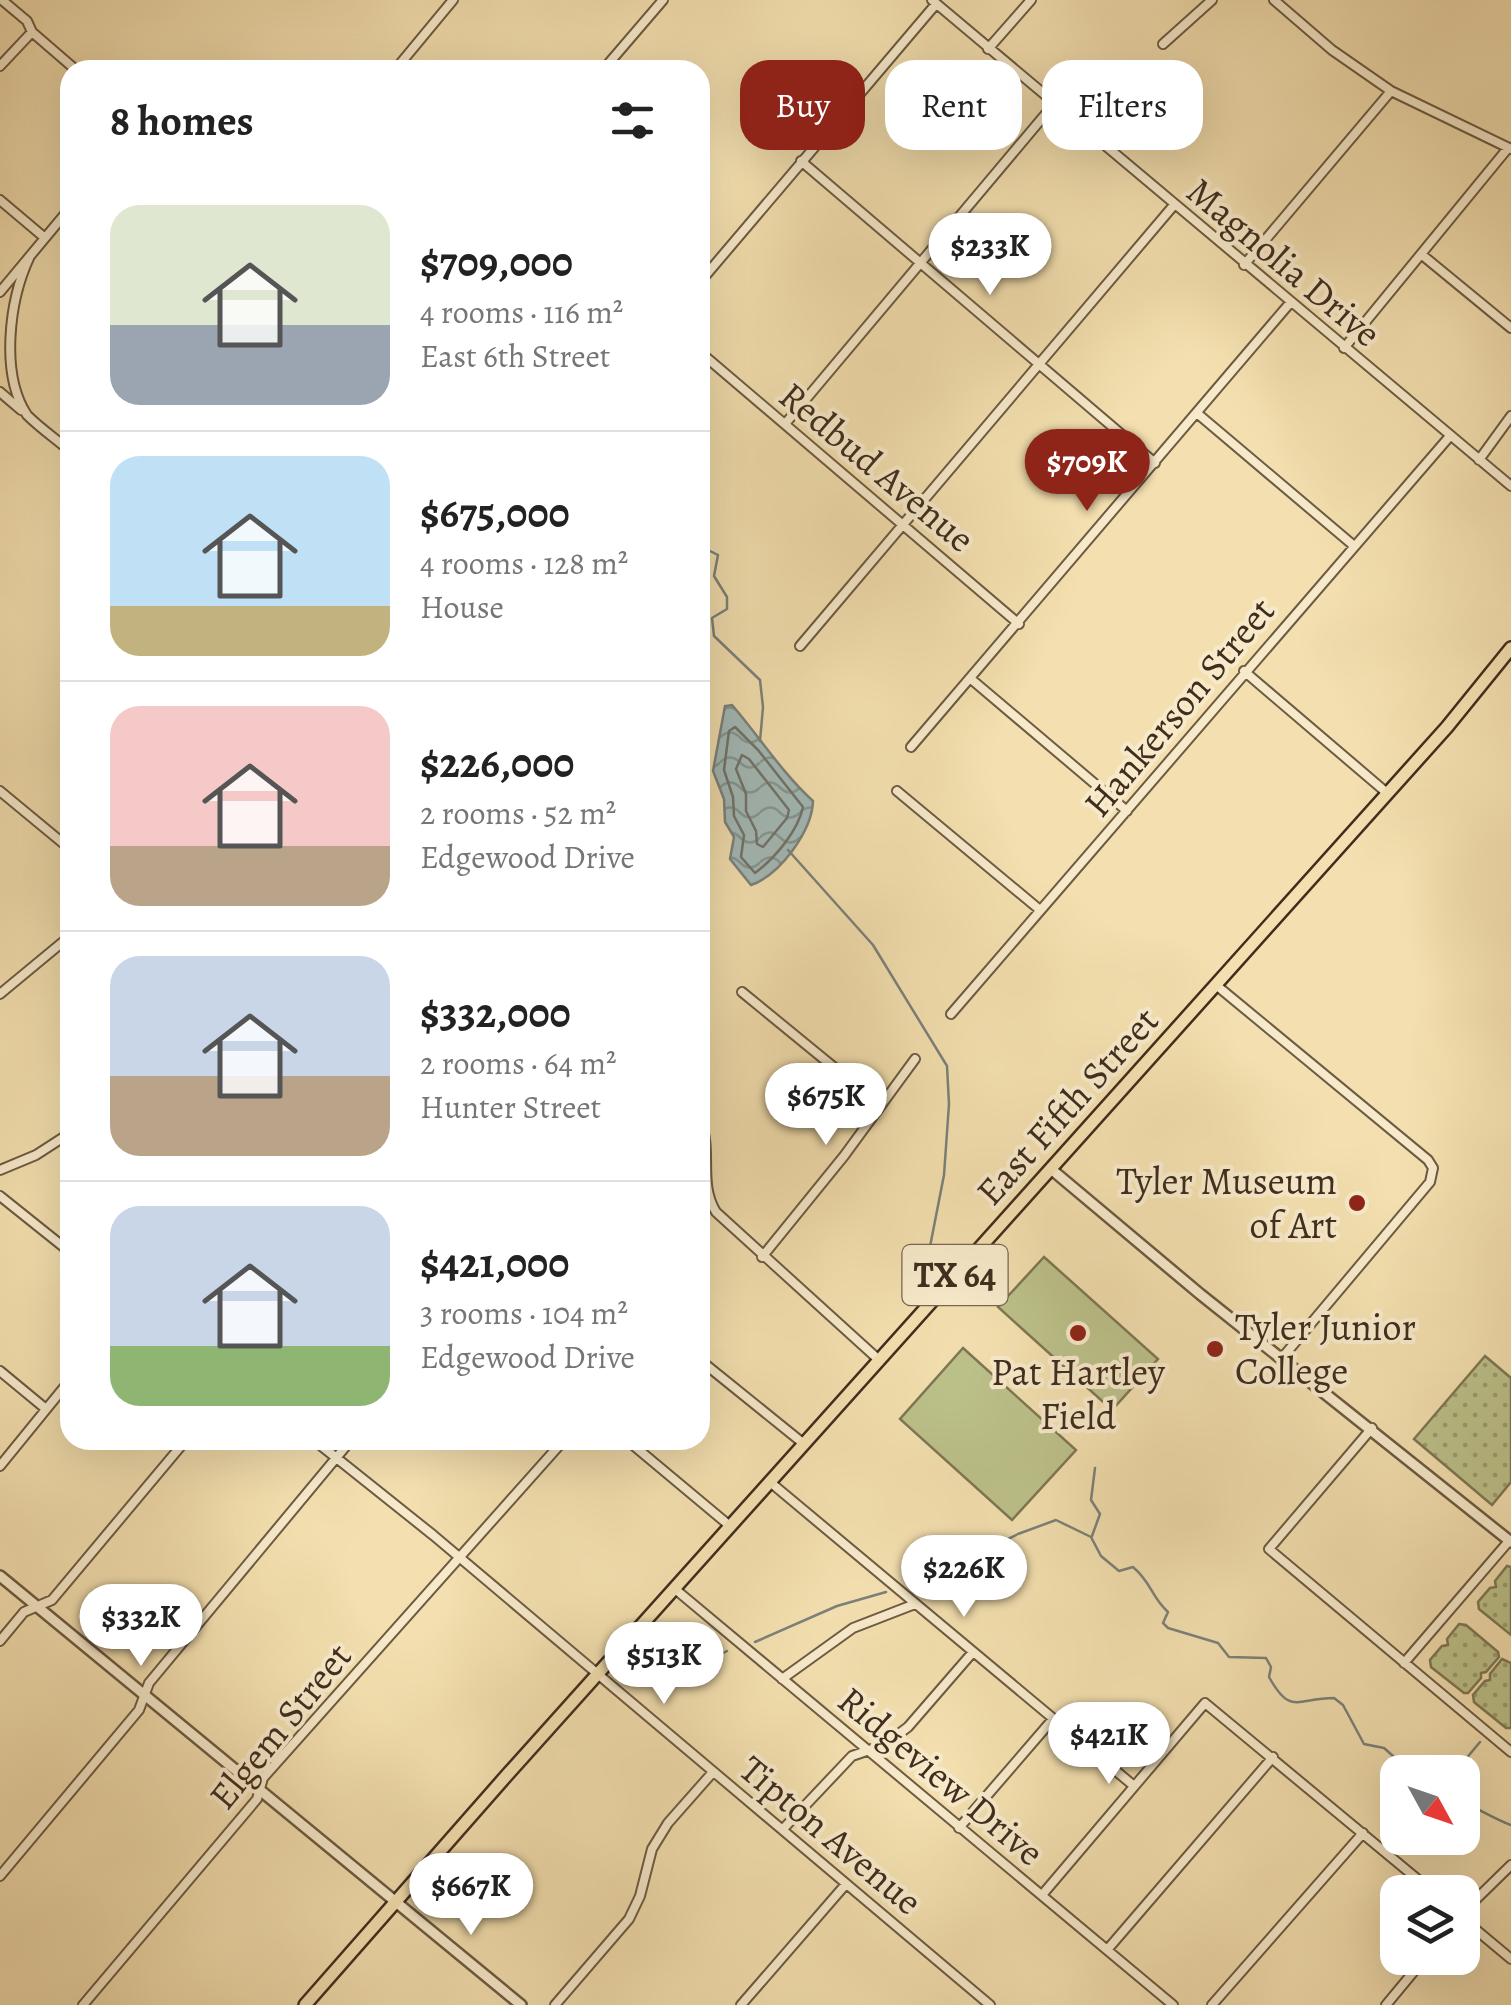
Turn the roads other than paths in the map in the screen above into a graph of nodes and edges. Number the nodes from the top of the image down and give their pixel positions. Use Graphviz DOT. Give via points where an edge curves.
graph roads {
  1 [pos="2,0"];
  2 [pos="454,0"];
  3 [pos="663,0"];
  4 [pos="1031,0"];
  5 [pos="1212,0"];
  6 [pos="1274,0"];
  7 [pos="934,2"];
  8 [pos="32,32"];
  9 [pos="1164,44"];
  10 [pos="988,49"];
  11 [pos="64,60"];
  12 [pos="403,60"];
  13 [pos="611,60"];
  14 [pos="0,66"];
  15 [pos="1391,91"];
  16 [pos="1042,94"];
  17 [pos="1042,118"];
  18 [pos="1510,148"];
  19 [pos="1109,150"];
  20 [pos="801,161"];
  21 [pos="0,200"];
  22 [pos="1174,204"];
  23 [pos="60,221"];
  24 [pos="45,238"];
  25 [pos="1422,254"];
  26 [pos="30,256"];
  27 [pos="921,262"];
  28 [pos="1244,265"];
  29 [pos="710,270"];
  30 [pos="0,292"];
  31 [pos="1290,303"];
  32 [pos="1511,328"];
  33 [pos="1344,348"];
  34 [pos="710,360"];
  35 [pos="1038,364"];
  36 [pos="0,392"];
  37 [pos="25,412"];
  38 [pos="1198,414"];
  39 [pos="1511,416"];
  40 [pos="785,424"];
  41 [pos="1450,436"];
  42 [pos="60,442"];
  43 [pos="1478,460"];
  44 [pos="1154,463"];
  45 [pos="1511,486"];
  46 [pos="903,525"];
  47 [pos="1353,545"];
  48 [pos="1019,624"];
  49 [pos="800,646"];
  50 [pos="1511,648"];
  51 [pos="1506,666"];
  52 [pos="1244,671"];
  53 [pos="971,679"];
  54 [pos="911,747"];
  55 [pos="897,791"];
  56 [pos="1387,793"];
  57 [pos="2,797"];
  58 [pos="1127,811"];
  59 [pos="60,841"];
  60 [pos="1040,910"];
  61 [pos="60,944"];
  62 [pos="1216,985"];
  63 [pos="742,992"];
  64 [pos="0,994"];
  65 [pos="951,1014"];
  66 [pos="915,1059"];
  67 [pos="880,1105"];
  68 [pos="60,1140"];
  69 [pos="1051,1169"];
  70 [pos="0,1170"];
  71 [pos="0,1196"];
  72 [pos="710,1202"];
  73 [pos="60,1244"];
  74 [pos="762,1257"];
  75 [pos="1282,1358"];
  76 [pos="879,1360"];
  77 [pos="710,1368"];
  78 [pos="0,1371"];
  79 [pos="60,1392"];
  80 [pos="46,1409"];
  81 [pos="1372,1428"];
  82 [pos="804,1444"];
  83 [pos="178,1450"];
  84 [pos="326,1450"];
  85 [pos="343,1450"];
  86 [pos="555,1450"];
  87 [pos="639,1450"];
  88 [pos="336,1458"];
  89 [pos="0,1466"];
  90 [pos="770,1482"];
  91 [pos="730,1526"];
  92 [pos="1510,1541"];
  93 [pos="460,1558"];
  94 [pos="0,1576"];
  95 [pos="675,1589"];
  96 [pos="916,1604"];
  97 [pos="37,1606"];
  98 [pos="0,1641"];
  99 [pos="974,1652"];
  100 [pos="1404,1664"];
  101 [pos="597,1675"];
  102 [pos="782,1679"];
  103 [pos="146,1698"];
  104 [pos="1053,1718"];
  105 [pos="867,1752"];
  106 [pos="1511,1752"];
  107 [pos="1273,1758"];
  108 [pos="713,1772"];
  109 [pos="1134,1786"];
  110 [pos="261,1788"];
  111 [pos="959,1828"];
  112 [pos="783,1830"];
  113 [pos="1362,1833"];
  114 [pos="1511,1865"];
  115 [pos="1413,1875"];
  116 [pos="0,1876"];
  117 [pos="846,1884"];
  118 [pos="1042,1895"];
  119 [pos="1480,1897"];
  120 [pos="396,1900"];
  121 [pos="1480,1931"];
  122 [pos="1108,1950"];
  123 [pos="1511,1958"];
  124 [pos="1411,1975"];
  125 [pos="83,2005"];
  126 [pos="306,2005"];
  127 [pos="522,2005"];
  128 [pos="555,2005"];
  129 [pos="741,2005"];
  130 [pos="990,2005"];
  131 [pos="1172,2005"];
  132 [pos="1212,2005"];
  133 [pos="1386,2005"];
  1 -- 8 [label="street"];
  2 -- 12 [label="street"];
  3 -- 13 [label="street"];
  4 -- 10 [label="street"];
  5 -- 9 [label="street"];
  6 -- 15 [label="street"];
  7 -- 10 [label="street, Magnolia Drive"];
  7 -- 20 [label="street"];
  8 -- 11 [label="street"];
  8 -- 14 [label="street"];
  10 -- 16 [label="street, Magnolia Drive"];
  15 -- 18 [label="street"];
  15 -- 28 [label="street"];
  17 -- 27 [label="street"];
  18 -- 25 [label="street"];
  19 -- 22 [label="street, Magnolia Drive"];
  20 -- 27 [label="street"];
  20 -- 29 [label="street"];
  21 -- 24 [label="street"];
  22 -- 28 [label="street, Magnolia Drive"];
  22 -- 35 [label="street"];
  23 -- 24 [label="street"];
  24 -- 26 [label="street"];
  25 -- 32 [label="street"];
  25 -- 33 [label="street"];
  26 -- 30 [label="street"];
  26 -- 37 [label="street" via="13,296 5,343 9,375"];
  27 -- 35 [label="street"];
  27 -- 40 [label="street"];
  28 -- 31 [label="street, Magnolia Drive"];
  31 -- 33 [label="street, Magnolia Drive"];
  31 -- 38 [label="street"];
  33 -- 41 [label="street, Magnolia Drive"];
  34 -- 40 [label="street, Redbud Avenue"];
  35 -- 44 [label="street"];
  35 -- 46 [label="street"];
  36 -- 37 [label="street"];
  37 -- 42 [label="street"];
  38 -- 44 [label="street"];
  38 -- 47 [label="street"];
  39 -- 43 [label="street"];
  40 -- 46 [label="street, Redbud Avenue"];
  41 -- 43 [label="street, Magnolia Drive"];
  41 -- 47 [label="street, Hankerson Street"];
  43 -- 45 [label="street, Magnolia Drive"];
  44 -- 48 [label="street"];
  46 -- 48 [label="street, Redbud Avenue"];
  46 -- 49 [label="street"];
  47 -- 52 [label="street, Hankerson Street"];
  48 -- 53 [label="street"];
  50 -- 51 [label="main road, East Fifth Street / TX 64"];
  51 -- 56 [label="main road, East Fifth Street / TX 64"];
  52 -- 56 [label="street"];
  52 -- 58 [label="street, Hankerson Street"];
  53 -- 54 [label="street"];
  53 -- 58 [label="street"];
  55 -- 60 [label="street"];
  56 -- 62 [label="main road, East Fifth Street / TX 64"];
  57 -- 59 [label="street"];
  58 -- 60 [label="street, Hankerson Street"];
  60 -- 65 [label="street, Hankerson Street"];
  61 -- 64 [label="street"];
  62 -- 69 [label="main road, East Fifth Street / TX 64"];
  62 -- 75 [label="street" via="1433,1168 1430,1182"];
  63 -- 67 [label="street"];
  66 -- 67 [label="street"];
  67 -- 74 [label="street"];
  68 -- 70 [label="street"];
  69 -- 75 [label="street"];
  69 -- 76 [label="main road, East Fifth Street / TX 64"];
  71 -- 73 [label="street"];
  72 -- 74 [label="street"];
  74 -- 76 [label="street"];
  75 -- 81 [label="street"];
  76 -- 82 [label="main road, East Fifth Street / TX 64"];
  77 -- 82 [label="street"];
  78 -- 80 [label="street"];
  79 -- 80 [label="street"];
  80 -- 89 [label="street"];
  81 -- 92 [label="street"];
  81 -- 100 [label="street" via="1269,1549"];
  82 -- 90 [label="main road, East Fifth Street / TX 64"];
  83 -- 97 [label="street" via="52,1600"];
  84 -- 88 [label="street, Tipton Avenue"];
  85 -- 88 [label="street"];
  86 -- 93 [label="street, Elgem Street"];
  87 -- 91 [label="street"];
  88 -- 93 [label="street, Tipton Avenue"];
  88 -- 103 [label="street" via="149,1683"];
  90 -- 91 [label="main road, East Fifth Street / TX 64"];
  90 -- 96 [label="street"];
  91 -- 95 [label="main road, East Fifth Street / TX 64"];
  92 -- 100 [label="street"];
  93 -- 101 [label="street, Tipton Avenue"];
  93 -- 110 [label="street, Elgem Street" via="263,1778"];
  94 -- 97 [label="street"];
  95 -- 101 [label="main road, East Fifth Street / TX 64"];
  95 -- 102 [label="street, Ridgeview Drive"];
  96 -- 99 [label="street"];
  96 -- 102 [label="street" via="853,1628"];
  97 -- 98 [label="street"];
  97 -- 103 [label="street"];
  99 -- 104 [label="street"];
  99 -- 105 [label="street" via="908,1727"];
  100 -- 106 [label="street"];
  101 -- 108 [label="street, Tipton Avenue"];
  101 -- 120 [label="main road, East Fifth Street / TX 64"];
  102 -- 105 [label="street, Ridgeview Drive"];
  103 -- 110 [label="street"];
  103 -- 116 [label="street"];
  104 -- 109 [label="street"];
  104 -- 111 [label="street"];
  105 -- 111 [label="street, Ridgeview Drive"];
  105 -- 112 [label="street" via="852,1756"];
  107 -- 109 [label="street" via="1205,1703"];
  107 -- 113 [label="street"];
  107 -- 122 [label="street"];
  108 -- 112 [label="street, Tipton Avenue"];
  108 -- 128 [label="street" via="652,1849 630,1920"];
  109 -- 118 [label="street"];
  110 -- 120 [label="street"];
  110 -- 125 [label="street, Elgem Street"];
  111 -- 118 [label="street, Ridgeview Drive"];
  112 -- 117 [label="street, Tipton Avenue"];
  113 -- 115 [label="street"];
  113 -- 132 [label="street"];
  114 -- 119 [label="street"];
  117 -- 129 [label="street"];
  117 -- 130 [label="street, Tipton Avenue"];
  118 -- 122 [label="street, Ridgeview Drive"];
  120 -- 126 [label="main road, East Fifth Street / TX 64"];
  120 -- 127 [label="street"];
  121 -- 123 [label="street"];
  122 -- 131 [label="street, Ridgeview Drive"];
  124 -- 133 [label="street"];
}
